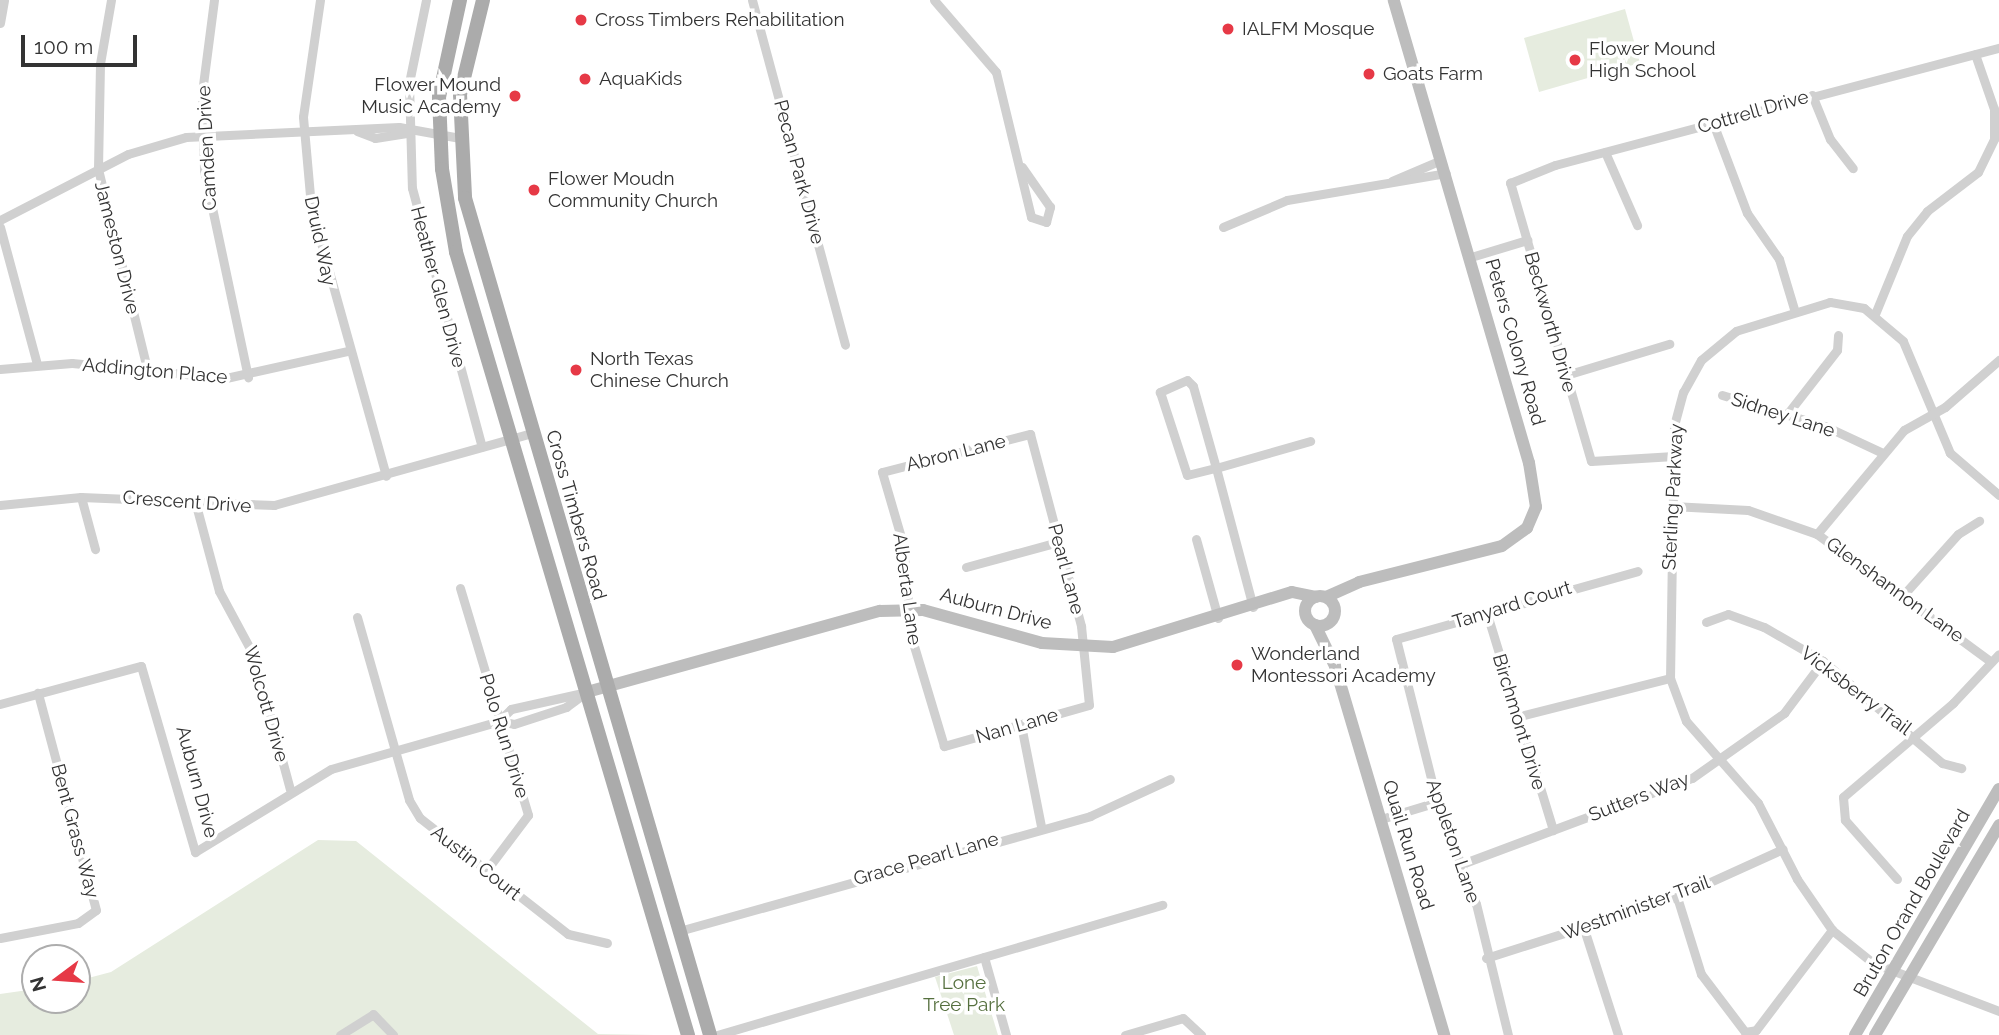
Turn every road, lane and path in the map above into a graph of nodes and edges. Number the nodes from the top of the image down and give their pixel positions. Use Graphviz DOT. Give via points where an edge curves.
graph roads {
  1 [pos="4,0"];
  2 [pos="111,0"];
  3 [pos="214,0"];
  4 [pos="320,0"];
  5 [pos="426,0"];
  6 [pos="460,0"];
  7 [pos="483,0"];
  8 [pos="752,0"];
  9 [pos="934,0"];
  10 [pos="1394,0"];
  11 [pos="0,23"];
  12 [pos="1999,48"];
  13 [pos="1975,54"];
  14 [pos="1812,95"];
  15 [pos="1713,123"];
  16 [pos="303,132"];
  17 [pos="407,133"];
  18 [pos="202,135"];
  19 [pos="439,136"];
  20 [pos="460,138"];
  21 [pos="1605,152"];
  22 [pos="1441,160"];
  23 [pos="1022,167"];
  24 [pos="98,169"];
  25 [pos="1853,169"];
  26 [pos="1446,173"];
  27 [pos="1392,181"];
  28 [pos="1510,183"];
  29 [pos="0,220"];
  30 [pos="1637,225"];
  31 [pos="0,227"];
  32 [pos="1223,227"];
  33 [pos="1527,240"];
  34 [pos="1471,257"];
  35 [pos="1794,309"];
  36 [pos="1875,314"];
  37 [pos="1838,335"];
  38 [pos="1669,344"];
  39 [pos="845,345"];
  40 [pos="348,352"];
  41 [pos="1999,360"];
  42 [pos="37,364"];
  43 [pos="0,369"];
  44 [pos="147,369"];
  45 [pos="1566,375"];
  46 [pos="248,377"];
  47 [pos="1722,395"];
  48 [pos="1788,413"];
  49 [pos="1930,416"];
  50 [pos="532,433"];
  51 [pos="1030,434"];
  52 [pos="513,438"];
  53 [pos="1310,441"];
  54 [pos="482,447"];
  55 [pos="1883,453"];
  56 [pos="1674,456"];
  57 [pos="1216,468"];
  58 [pos="882,472"];
  59 [pos="386,475"];
  60 [pos="1999,495"];
  61 [pos="81,496"];
  62 [pos="0,505"];
  63 [pos="196,505"];
  64 [pos="1672,506"];
  65 [pos="1979,520"];
  66 [pos="1817,534"];
  67 [pos="1196,539"];
  68 [pos="1058,541"];
  69 [pos="95,549"];
  70 [pos="966,567"];
  71 [pos="1638,571"];
  72 [pos="460,588"];
  73 [pos="1905,593"];
  74 [pos="1325,600"];
  75 [pos="1274,601"];
  76 [pos="1253,607"];
  77 [pos="1305,609"];
  78 [pos="908,610"];
  79 [pos="1487,614"];
  80 [pos="357,617"];
  81 [pos="1218,618"];
  82 [pos="1706,622"];
  83 [pos="1322,624"];
  84 [pos="1081,648"];
  85 [pos="1394,648"];
  86 [pos="1999,654"];
  87 [pos="1823,661"];
  88 [pos="1991,662"];
  89 [pos="1670,678"];
  90 [pos="607,686"];
  91 [pos="587,692"];
  92 [pos="38,693"];
  93 [pos="0,704"];
  94 [pos="1089,705"];
  95 [pos="1516,717"];
  96 [pos="499,721"];
  97 [pos="1020,724"];
  98 [pos="1915,737"];
  99 [pos="944,746"];
  100 [pos="394,750"];
  101 [pos="1715,761"];
  102 [pos="1961,768"];
  103 [pos="1170,779"];
  104 [pos="290,789"];
  105 [pos="1999,789"];
  106 [pos="1437,802"];
  107 [pos="1381,819"];
  108 [pos="1999,825"];
  109 [pos="1041,826"];
  110 [pos="1553,830"];
  111 [pos="1783,849"];
  112 [pos="1459,865"];
  113 [pos="485,872"];
  114 [pos="1897,879"];
  115 [pos="1677,897"];
  116 [pos="1162,905"];
  117 [pos="1584,929"];
  118 [pos="1832,930"];
  119 [pos="679,931"];
  120 [pos="0,938"];
  121 [pos="607,943"];
  122 [pos="984,957"];
  123 [pos="1486,958"];
  124 [pos="1895,973"];
  125 [pos="1913,978"];
  126 [pos="1999,1011"];
  127 [pos="340,1035"];
  128 [pos="393,1035"];
  129 [pos="688,1035"];
  130 [pos="710,1035"];
  131 [pos="717,1035"];
  132 [pos="1006,1035"];
  133 [pos="1125,1035"];
  134 [pos="1201,1035"];
  135 [pos="1444,1035"];
  136 [pos="1508,1035"];
  137 [pos="1618,1035"];
  138 [pos="1855,1035"];
  139 [pos="1875,1035"];
  1 -- 11 [label="street"];
  2 -- 24 [label="street, Jameston Drive" via="100,64"];
  3 -- 18 [label="street, Camden Drive"];
  4 -- 16 [label="street, Druid Way"];
  5 -- 17 [label="street, Heather Glen Drive" via="414,48"];
  6 -- 19 [label="main road, Cross Timbers Road" via="448,37"];
  7 -- 20 [label="main road, Cross Timbers Road" via="464,63"];
  8 -- 39 [label="street, Pecan Park Drive"];
  9 -- 23 [label="street" via="996,72"];
  10 -- 22 [label="street, Peters Colony Road"];
  12 -- 13 [label="street, Cottrell Drive"];
  13 -- 14 [label="street, Cottrell Drive"];
  13 -- 36 [label="street" via="1994,109 1994,139 1978,172 1927,211 1907,236"];
  14 -- 15 [label="street, Cottrell Drive"];
  14 -- 25 [label="street" via="1830,139"];
  15 -- 21 [label="street, Cottrell Drive"];
  15 -- 35 [label="street" via="1747,213 1779,259"];
  16 -- 17 [label="street" via="399,127"];
  16 -- 18 [label="street"];
  16 -- 40 [label="street, Druid Way" via="317,243"];
  17 -- 19 [label="street"];
  17 -- 54 [label="street, Heather Glen Drive" via="419,228"];
  18 -- 24 [label="street" via="152,145"];
  18 -- 46 [label="street, Camden Drive" via="211,229"];
  19 -- 20 [label="street"];
  19 -- 52 [label="main road, Cross Timbers Road" via="456,252"];
  20 -- 50 [label="main road, Cross Timbers Road" via="474,240"];
  21 -- 28 [label="street, Cottrell Drive"];
  21 -- 30 [label="street"];
  22 -- 26 [label="street, Peters Colony Road"];
  22 -- 27 [label="street"];
  23 -- 23 [label="street" via="1049,207 1046,222 1031,217"];
  24 -- 29 [label="street"];
  24 -- 44 [label="street, Jameston Drive"];
  26 -- 27 [label="street"];
  26 -- 34 [label="street, Peters Colony Road"];
  27 -- 32 [label="street" via="1286,200"];
  28 -- 33 [label="street, Beckworth Drive"];
  31 -- 42 [label="street"];
  33 -- 34 [label="street"];
  33 -- 45 [label="street, Beckworth Drive"];
  34 -- 74 [label="street, Peters Colony Road" via="1530,463 1534,516 1502,546 1364,583"];
  35 -- 36 [label="street, Sterling Parkway" via="1830,302"];
  35 -- 56 [label="street, Sterling Parkway" via="1736,331 1701,360 1683,391"];
  36 -- 49 [label="street, Sterling Parkway" via="1903,341"];
  37 -- 48 [label="street" via="1837,350"];
  38 -- 45 [label="street"];
  40 -- 46 [label="street, Addington Place"];
  40 -- 59 [label="street, Druid Way"];
  41 -- 49 [label="street"];
  42 -- 43 [label="street, Addington Place"];
  42 -- 44 [label="street, Addington Place"];
  44 -- 46 [label="street, Addington Place"];
  45 -- 56 [label="street, Beckworth Drive" via="1591,461"];
  47 -- 48 [label="street, Sidney Lane" via="1740,405"];
  48 -- 55 [label="street, Sidney Lane"];
  49 -- 55 [label="street" via="1903,430"];
  49 -- 60 [label="street, Sterling Parkway" via="1950,453"];
  50 -- 52 [label="street, Crescent Drive"];
  50 -- 90 [label="main road, Cross Timbers Road"];
  51 -- 58 [label="street, Abron Lane"];
  51 -- 68 [label="street, Pearl Lane"];
  52 -- 54 [label="street, Crescent Drive"];
  52 -- 91 [label="main road, Cross Timbers Road"];
  53 -- 57 [label="street"];
  54 -- 59 [label="street, Crescent Drive"];
  55 -- 66 [label="street"];
  56 -- 64 [label="street, Sterling Parkway"];
  57 -- 57 [label="street" via="1192,386 1186,380 1162,387 1182,471"];
  57 -- 76 [label="street"];
  58 -- 78 [label="street, Alberta Lane" via="903,544"];
  59 -- 63 [label="street, Crescent Drive" via="274,505"];
  61 -- 62 [label="street, Crescent Drive"];
  61 -- 63 [label="street, Crescent Drive"];
  61 -- 69 [label="street"];
  63 -- 104 [label="street, Wolcott Drive" via="219,590 254,656"];
  64 -- 66 [label="street, Glenshannon Lane" via="1748,510"];
  64 -- 89 [label="street, Sterling Parkway"];
  65 -- 73 [label="street" via="1940,551"];
  66 -- 73 [label="street, Glenshannon Lane"];
  67 -- 81 [label="street"];
  68 -- 70 [label="street"];
  68 -- 84 [label="street, Pearl Lane"];
  71 -- 79 [label="street, Tanyard Court"];
  72 -- 96 [label="street, Polo Run Drive"];
  73 -- 88 [label="street, Glenshannon Lane"];
  74 -- 75 [label="street, Auburn Drive" via="1292,592"];
  74 -- 77 [label="street, Peters Colony Road"];
  74 -- 83 [label="street"];
  75 -- 76 [label="street, Auburn Drive"];
  75 -- 77 [label="street" via="1294,600"];
  76 -- 81 [label="street, Auburn Drive"];
  77 -- 83 [label="street, Quail Run Road"];
  78 -- 84 [label="street, Auburn Drive"];
  78 -- 90 [label="street, Auburn Drive" via="848,617"];
  78 -- 99 [label="street, Alberta Lane"];
  79 -- 85 [label="street, Tanyard Court" via="1401,636"];
  79 -- 95 [label="street, Birchmont Drive"];
  80 -- 100 [label="street, Austin Court"];
  81 -- 84 [label="street, Auburn Drive" via="1127,644"];
  82 -- 87 [label="street, Vicksberry Trail" via="1728,614"];
  83 -- 107 [label="street, Quail Run Road"];
  84 -- 94 [label="street, Pearl Lane"];
  85 -- 106 [label="street, Appleton Lane"];
  86 -- 88 [label="street"];
  87 -- 98 [label="street, Vicksberry Trail"];
  87 -- 101 [label="street, Sutters Way" via="1784,713"];
  88 -- 98 [label="street"];
  89 -- 95 [label="street"];
  89 -- 101 [label="street, Sterling Parkway" via="1686,722"];
  90 -- 91 [label="street, Auburn Drive"];
  90 -- 119 [label="main road, Cross Timbers Road"];
  91 -- 96 [label="street, Auburn Drive" via="511,709"];
  91 -- 96 [label="street, Auburn Drive" via="566,707 514,724"];
  91 -- 129 [label="main road, Cross Timbers Road"];
  92 -- 93 [label="street, Auburn Drive"];
  92 -- 104 [label="street, Auburn Drive" via="141,666 195,852"];
  92 -- 120 [label="street, Bent Grass Way" via="96,910 78,923"];
  94 -- 97 [label="street, Nan Lane"];
  95 -- 110 [label="street, Birchmont Drive"];
  96 -- 100 [label="street, Auburn Drive"];
  96 -- 113 [label="street, Polo Run Drive" via="528,815"];
  97 -- 99 [label="street, Nan Lane"];
  97 -- 109 [label="street"];
  98 -- 102 [label="street, Vicksberry Trail" via="1942,763"];
  98 -- 114 [label="street" via="1843,797 1840,810"];
  100 -- 104 [label="street, Auburn Drive"];
  100 -- 113 [label="street, Austin Court" via="421,818"];
  101 -- 110 [label="street, Sutters Way" via="1692,778"];
  101 -- 111 [label="street, Sterling Parkway" via="1758,803"];
  103 -- 109 [label="street, Grace Pearl Lane" via="1116,808"];
  105 -- 124 [label="street, Bruton Orand Boulevard"];
  106 -- 107 [label="street"];
  106 -- 112 [label="street, Appleton Lane"];
  107 -- 135 [label="street, Quail Run Road"];
  108 -- 125 [label="street, Bruton Orand Boulevard"];
  109 -- 119 [label="street, Grace Pearl Lane"];
  110 -- 112 [label="street, Sutters Way"];
  111 -- 115 [label="street, Westminister Trail"];
  111 -- 118 [label="street, Sterling Parkway"];
  112 -- 123 [label="street, Appleton Lane" via="1476,904"];
  113 -- 121 [label="street, Austin Court" via="568,934"];
  115 -- 117 [label="street, Westminister Trail"];
  115 -- 118 [label="street" via="1707,985 1745,1032 1756,1030"];
  116 -- 122 [label="street"];
  117 -- 123 [label="street, Westminister Trail"];
  117 -- 137 [label="street"];
  118 -- 124 [label="street, Sterling Parkway"];
  119 -- 130 [label="main road, Cross Timbers Road"];
  122 -- 131 [label="street"];
  122 -- 132 [label="street"];
  123 -- 136 [label="street, Appleton Lane"];
  124 -- 125 [label="street, Sterling Parkway"];
  124 -- 138 [label="street, Bruton Orand Boulevard"];
  125 -- 126 [label="street, Sterling Parkway"];
  125 -- 139 [label="street, Bruton Orand Boulevard"];
  127 -- 128 [label="street" via="373,1014"];
  133 -- 134 [label="street" via="1183,1018"];
}
